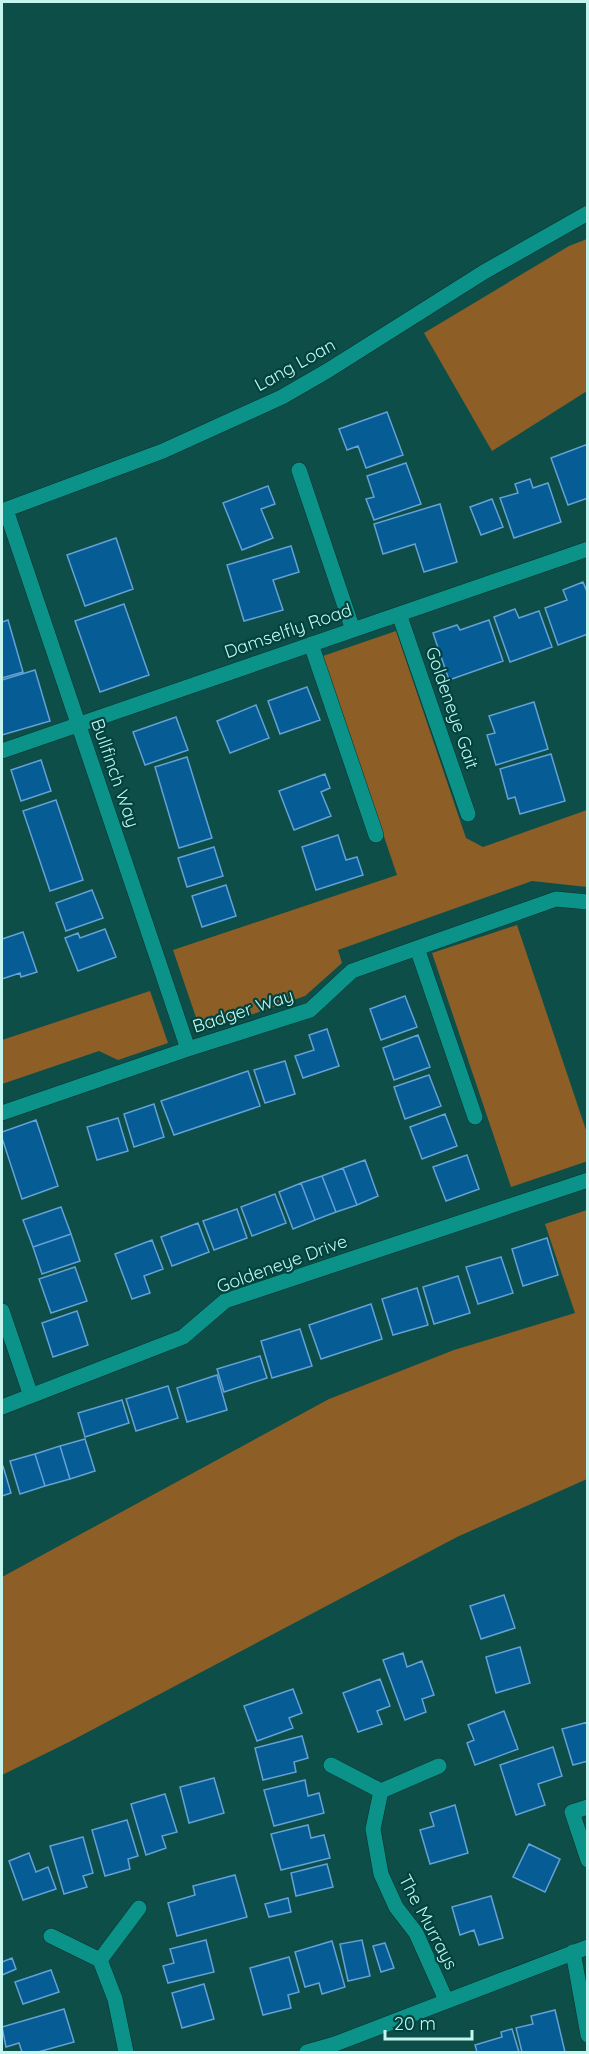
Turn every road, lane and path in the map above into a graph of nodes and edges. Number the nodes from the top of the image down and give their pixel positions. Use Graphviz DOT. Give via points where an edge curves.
graph roads {
  1 [pos="588,213"];
  2 [pos="299,470"];
  3 [pos="4,511"];
  4 [pos="588,549"];
  5 [pos="399,614"];
  6 [pos="353,630"];
  7 [pos="311,644"];
  8 [pos="78,724"];
  9 [pos="2,751"];
  10 [pos="468,814"];
  11 [pos="376,835"];
  12 [pos="588,902"];
  13 [pos="417,948"];
  14 [pos="188,1049"];
  15 [pos="2,1113"];
  16 [pos="475,1117"];
  17 [pos="588,1180"];
  18 [pos="2,1311"];
  19 [pos="31,1396"];
  20 [pos="2,1407"];
  21 [pos="331,1765"];
  22 [pos="439,1766"];
  23 [pos="381,1791"];
  24 [pos="588,1808"];
  25 [pos="588,1860"];
  26 [pos="139,1908"];
  27 [pos="51,1936"];
  28 [pos="580,1949"];
  29 [pos="100,1960"];
  30 [pos="446,2000"];
  31 [pos="588,2035"];
  32 [pos="126,2052"];
  33 [pos="307,2052"];
  1 -- 3 [label="street, Lang Loan" via="282,397 163,452"];
  2 -- 6 [label="street"];
  3 -- 8 [label="street, Bullfinch Way"];
  4 -- 5 [label="street, Damselfly Road"];
  5 -- 6 [label="street, Damselfly Road"];
  5 -- 10 [label="street, Goldeneye Gait"];
  6 -- 7 [label="street, Damselfly Road"];
  7 -- 8 [label="street, Damselfly Road"];
  7 -- 11 [label="street"];
  8 -- 9 [label="street, Damselfly Road"];
  8 -- 14 [label="street, Bullfinch Way"];
  12 -- 13 [label="street, Badger Way" via="556,898"];
  13 -- 14 [label="street, Badger Way" via="352,971 310,1010"];
  13 -- 16 [label="street"];
  14 -- 15 [label="street, Badger Way"];
  17 -- 19 [label="street, Goldeneye Drive" via="225,1301 183,1337"];
  18 -- 19 [label="street"];
  19 -- 20 [label="street, Goldeneye Drive"];
  21 -- 23 [label="street"];
  22 -- 23 [label="street"];
  23 -- 30 [label="street, The Murrays" via="374,1829 381,1874 396,1907 416,1933"];
  24 -- 25 [label="street" via="572,1812"];
  26 -- 29 [label="street"];
  27 -- 29 [label="street"];
  28 -- 30 [label="street, The Murrays"];
  28 -- 31 [label="street, The Murrays"];
  29 -- 32 [label="street" via="115,1999"];
  30 -- 33 [label="street, The Murrays"];
}
